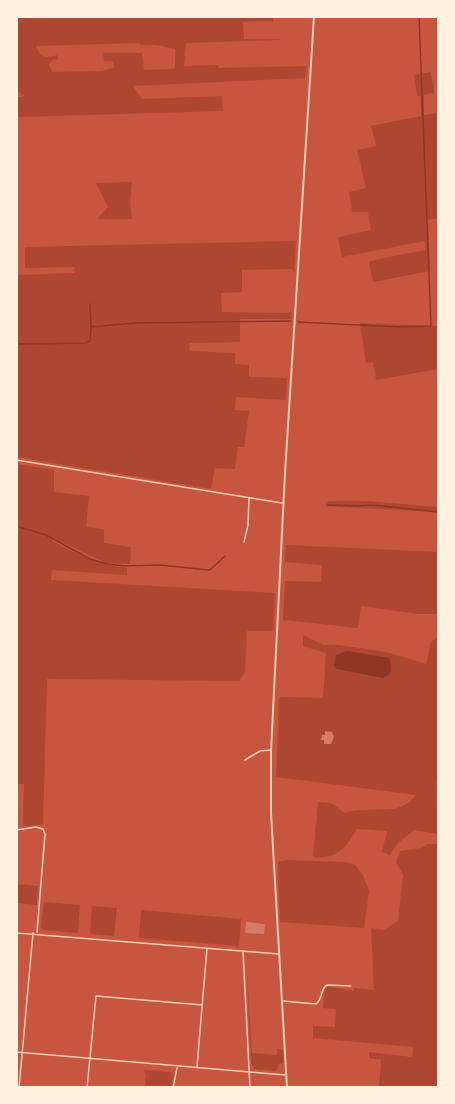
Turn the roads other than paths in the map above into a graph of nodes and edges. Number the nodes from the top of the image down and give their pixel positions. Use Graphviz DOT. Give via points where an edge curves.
graph roads {
  1 [pos="314,16"];
  2 [pos="16,460"];
  3 [pos="249,498"];
  4 [pos="283,503"];
  5 [pos="244,542"];
  6 [pos="271,750"];
  7 [pos="245,760"];
  8 [pos="16,830"];
  9 [pos="16,933"];
  10 [pos="35,933"];
  11 [pos="207,948"];
  12 [pos="243,951"];
  13 [pos="279,954"];
  14 [pos="351,986"];
  15 [pos="282,1001"];
  16 [pos="202,1005"];
  17 [pos="16,1052"];
  18 [pos="22,1053"];
  19 [pos="90,1059"];
  20 [pos="177,1067"];
  21 [pos="197,1068"];
  22 [pos="249,1073"];
  23 [pos="286,1076"];
  24 [pos="19,1088"];
  25 [pos="87,1088"];
  26 [pos="174,1088"];
  27 [pos="250,1088"];
  28 [pos="287,1088"];
  1 -- 4 [label="street"];
  2 -- 3 [label="street"];
  3 -- 4 [label="street"];
  3 -- 5 [label="street"];
  4 -- 6 [label="street"];
  6 -- 7 [label="street" via="260,751"];
  6 -- 13 [label="street"];
  8 -- 10 [label="street" via="39,827 45,834"];
  9 -- 10 [label="street"];
  10 -- 11 [label="street"];
  10 -- 18 [label="street"];
  11 -- 12 [label="street"];
  11 -- 16 [label="street"];
  12 -- 13 [label="street"];
  12 -- 22 [label="street"];
  13 -- 15 [label="street"];
  14 -- 15 [label="street" via="327,985 316,1004"];
  15 -- 23 [label="street"];
  16 -- 19 [label="street" via="98,996"];
  16 -- 21 [label="street"];
  17 -- 18 [label="street"];
  18 -- 19 [label="street"];
  18 -- 24 [label="street"];
  19 -- 20 [label="street"];
  19 -- 25 [label="street"];
  20 -- 21 [label="street"];
  20 -- 26 [label="street"];
  21 -- 22 [label="street"];
  22 -- 23 [label="street"];
  22 -- 27 [label="street"];
  23 -- 28 [label="street"];
}
